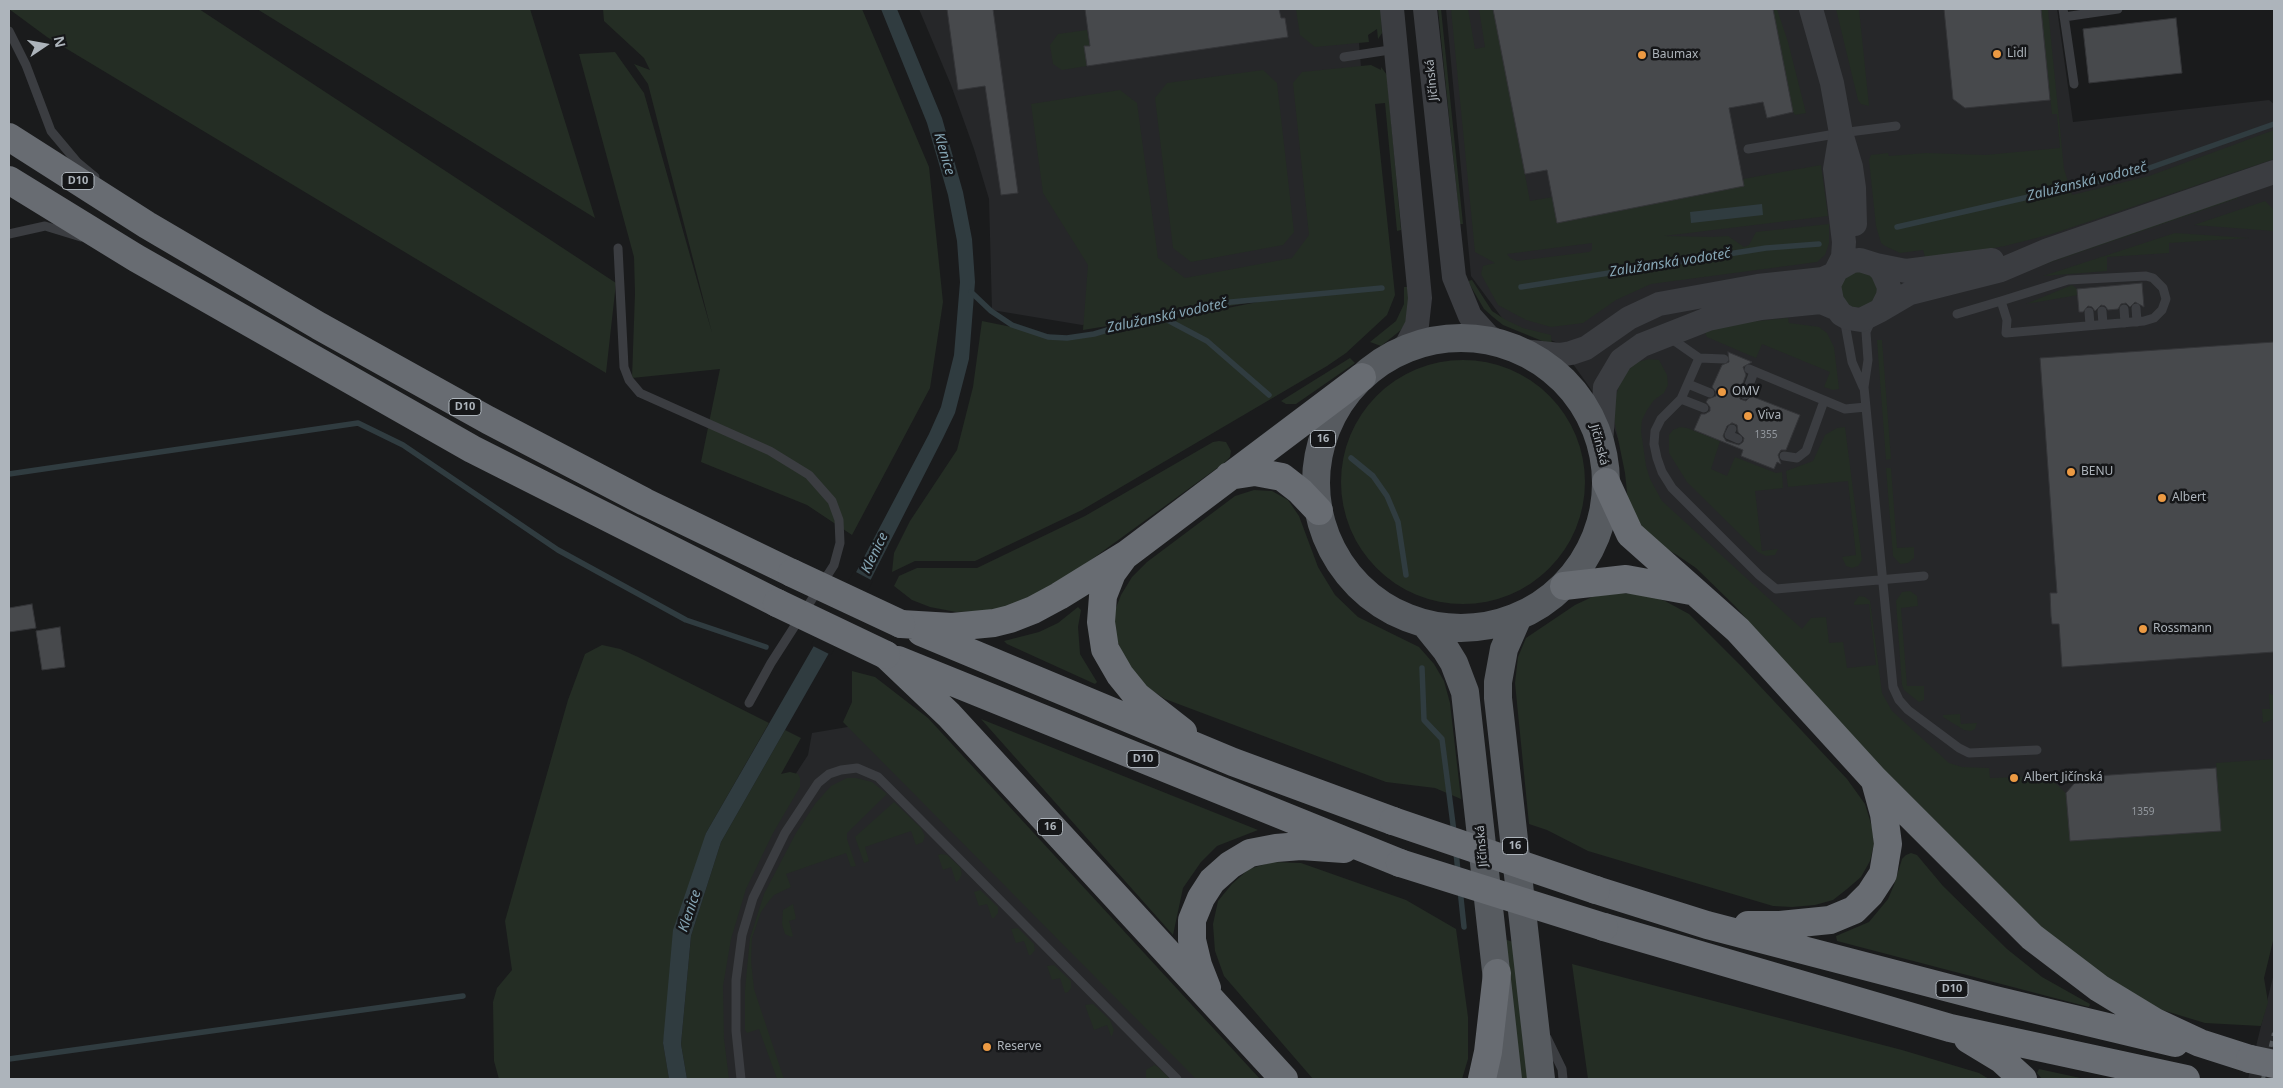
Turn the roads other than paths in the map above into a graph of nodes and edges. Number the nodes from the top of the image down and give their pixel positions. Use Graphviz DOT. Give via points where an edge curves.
graph roads {
  1 [pos="1392,9"];
  2 [pos="1425,9"];
  3 [pos="1811,9"];
  4 [pos="2118,9"];
  5 [pos="2064,13"];
  6 [pos="9,31"];
  7 [pos="1396,49"];
  8 [pos="1344,57"];
  9 [pos="2074,84"];
  10 [pos="1896,126"];
  11 [pos="1841,133"];
  12 [pos="9,137"];
  13 [pos="1748,149"];
  14 [pos="2274,172"];
  15 [pos="9,180"];
  16 [pos="147,224"];
  17 [pos="9,234"];
  18 [pos="618,248"];
  19 [pos="2048,250"];
  20 [pos="136,258"];
  21 [pos="1872,264"];
  22 [pos="1836,272"];
  23 [pos="2001,300"];
  24 [pos="2136,308"];
  25 [pos="2124,309"];
  26 [pos="1838,311"];
  27 [pos="2102,311"];
  28 [pos="1879,312"];
  29 [pos="2089,312"];
  30 [pos="1957,314"];
  31 [pos="2137,322"];
  32 [pos="2125,323"];
  33 [pos="2103,324"];
  34 [pos="2090,325"];
  35 [pos="1665,334"];
  36 [pos="1511,347"];
  37 [pos="1400,351"];
  38 [pos="1699,358"];
  39 [pos="1724,359"];
  40 [pos="1362,377"];
  41 [pos="1688,384"];
  42 [pos="1864,387"];
  43 [pos="1710,393"];
  44 [pos="1745,395"];
  45 [pos="1681,399"];
  46 [pos="1824,401"];
  47 [pos="1866,407"];
  48 [pos="1704,408"];
  49 [pos="1732,429"];
  50 [pos="1738,439"];
  51 [pos="1601,444"];
  52 [pos="1784,456"];
  53 [pos="1229,476"];
  54 [pos="1606,482"];
  55 [pos="1319,512"];
  56 [pos="1127,554"];
  57 [pos="1924,576"];
  58 [pos="1884,579"];
  59 [pos="1564,586"];
  60 [pos="1692,591"];
  61 [pos="1518,617"];
  62 [pos="901,624"];
  63 [pos="1425,624"];
  64 [pos="886,655"];
  65 [pos="749,703"];
  66 [pos="2037,750"];
  67 [pos="1233,762"];
  68 [pos="1874,779"];
  69 [pos="1400,863"];
  70 [pos="1707,924"];
  71 [pos="1497,973"];
  72 [pos="1212,1001"];
  73 [pos="1534,1014"];
  74 [pos="1950,1028"];
  75 [pos="2199,1046"];
  76 [pos="2262,1062"];
  77 [pos="740,1079"];
  78 [pos="1177,1079"];
  79 [pos="1284,1079"];
  80 [pos="1482,1079"];
  81 [pos="1508,1079"];
  82 [pos="1541,1079"];
  83 [pos="1563,1079"];
  84 [pos="2023,1079"];
  85 [pos="2186,1079"];
  1 -- 7 [label="street, Jičínská"];
  2 -- 36 [label="street, Jičínská" via="1454,277 1470,316 1488,336"];
  3 -- 11 [label="street" via="1832,83"];
  4 -- 5 [label="lane"];
  5 -- 9 [label="lane"];
  6 -- 16 [label="lane" via="26,65 51,131 78,162"];
  7 -- 8 [label="lane"];
  7 -- 37 [label="street, Jičínská" via="1420,298 1417,325"];
  10 -- 11 [label="lane"];
  11 -- 13 [label="lane"];
  11 -- 21 [label="street" via="1852,174 1858,243"];
  11 -- 22 [label="street" via="1835,169 1844,242"];
  12 -- 16 [label="highway, D10"];
  14 -- 19 [label="street"];
  15 -- 20 [label="highway, D10"];
  16 -- 62 [label="highway, D10, bridge" via="318,326 488,420 645,502"];
  17 -- 20 [label="lane" via="45,226"];
  18 -- 65 [label="lane" via="624,367 629,380 640,393 770,450 809,475 832,501 839,520 840,543 834,565 770,663"];
  19 -- 21 [label="street" via="1906,271"];
  19 -- 28 [label="street" via="1977,278 1910,293"];
  20 -- 64 [label="highway, D10, bridge" via="472,449"];
  21 -- 22 [label="street" via="1852,261"];
  21 -- 28 [label="street" via="1886,278 1889,287"];
  22 -- 26 [label="street" via="1830,285 1832,302"];
  22 -- 36 [label="street" via="1822,279 1758,286 1659,304 1629,318 1586,348 1571,354"];
  23 -- 30 [label="lane"];
  23 -- 31 [label="lane" via="2068,280 2100,283 2146,276 2154,278 2163,288 2166,299 2162,310 2154,318"];
  23 -- 34 [label="lane" via="2006,333"];
  24 -- 31 [label="lane"];
  25 -- 32 [label="lane"];
  26 -- 28 [label="street" via="1848,318 1861,320"];
  26 -- 35 [label="street" via="1822,302 1761,308 1708,318"];
  26 -- 42 [label="lane" via="1846,325 1852,362"];
  27 -- 33 [label="lane"];
  28 -- 42 [label="lane" via="1866,332 1868,360"];
  29 -- 34 [label="lane"];
  31 -- 32 [label="lane"];
  32 -- 33 [label="lane"];
  33 -- 34 [label="lane"];
  35 -- 38 [label="lane"];
  35 -- 51 [label="street" via="1630,352 1611,374 1605,387"];
  36 -- 37 [label="main road, Jičínská" via="1484,339 1449,338"];
  36 -- 51 [label="main road, Jičínská" via="1544,364 1563,380 1580,399"];
  37 -- 40 [label="main road, Jičínská"];
  38 -- 39 [label="lane"];
  38 -- 41 [label="lane"];
  40 -- 53 [label="highway"];
  40 -- 55 [label="main road, Jičínská / 16" via="1346,395 1323,439 1316,487"];
  41 -- 43 [label="lane"];
  41 -- 45 [label="lane"];
  42 -- 47 [label="lane"];
  44 -- 46 [label="lane" via="1751,371"];
  45 -- 48 [label="lane"];
  45 -- 58 [label="lane" via="1661,419 1655,431 1654,444 1662,472 1672,488 1759,575 1776,589"];
  46 -- 47 [label="lane" via="1845,409"];
  46 -- 52 [label="lane" via="1806,451 1797,458"];
  47 -- 58 [label="lane"];
  49 -- 50 [label="lane" via="1729,435"];
  51 -- 54 [label="main road, Jičínská"];
  53 -- 55 [label="highway" via="1255,472 1282,477"];
  53 -- 56 [label="highway"];
  54 -- 59 [label="main road, Jičínská" via="1605,502 1596,538 1582,564"];
  54 -- 60 [label="highway" via="1630,534"];
  55 -- 63 [label="main road, Jičínská / 16" via="1332,550 1356,583 1387,608"];
  56 -- 62 [label="highway" via="1059,596 1010,619 952,627"];
  56 -- 67 [label="highway" via="1112,573 1103,596 1101,622 1105,649 1120,676 1137,696 1180,730"];
  57 -- 58 [label="lane"];
  58 -- 66 [label="lane" via="1893,687 1899,700 1969,753"];
  59 -- 60 [label="highway" via="1626,579"];
  59 -- 61 [label="main road, Jičínská / 16" via="1543,604"];
  60 -- 68 [label="highway" via="1738,630"];
  61 -- 63 [label="main road, Jičínská / 16" via="1500,624 1462,629"];
  61 -- 73 [label="main road, 16" via="1504,649 1498,674 1498,698"];
  62 -- 67 [label="highway, D10"];
  63 -- 71 [label="main road, Jičínská" via="1454,663 1466,692"];
  64 -- 69 [label="highway, D10"];
  64 -- 72 [label="highway, 16" via="949,715"];
  67 -- 70 [label="highway, D10, bridge" via="1393,821"];
  68 -- 70 [label="highway" via="1888,844 1883,874 1854,910 1830,920 1810,923"];
  68 -- 75 [label="highway" via="2032,937 2099,988"];
  69 -- 72 [label="highway" via="1351,850 1300,846 1250,853 1230,865 1212,881 1200,898 1192,920 1192,940 1198,966"];
  69 -- 74 [label="highway, D10, bridge" via="1604,927"];
  70 -- 75 [label="highway, D10" via="1991,999"];
  71 -- 80 [label="highway"];
  71 -- 81 [label="main road, Jičínská"];
  72 -- 79 [label="highway, 16"];
  73 -- 82 [label="main road, 16"];
  73 -- 83 [label="lane" via="1562,1069"];
  74 -- 84 [label="highway" via="2001,1059"];
  74 -- 85 [label="highway, D10"];
  75 -- 76 [label="highway, D10"];
  77 -- 78 [label="lane" via="736,980 742,935 753,898 785,833 818,783 829,774 856,768 878,777"];
}
